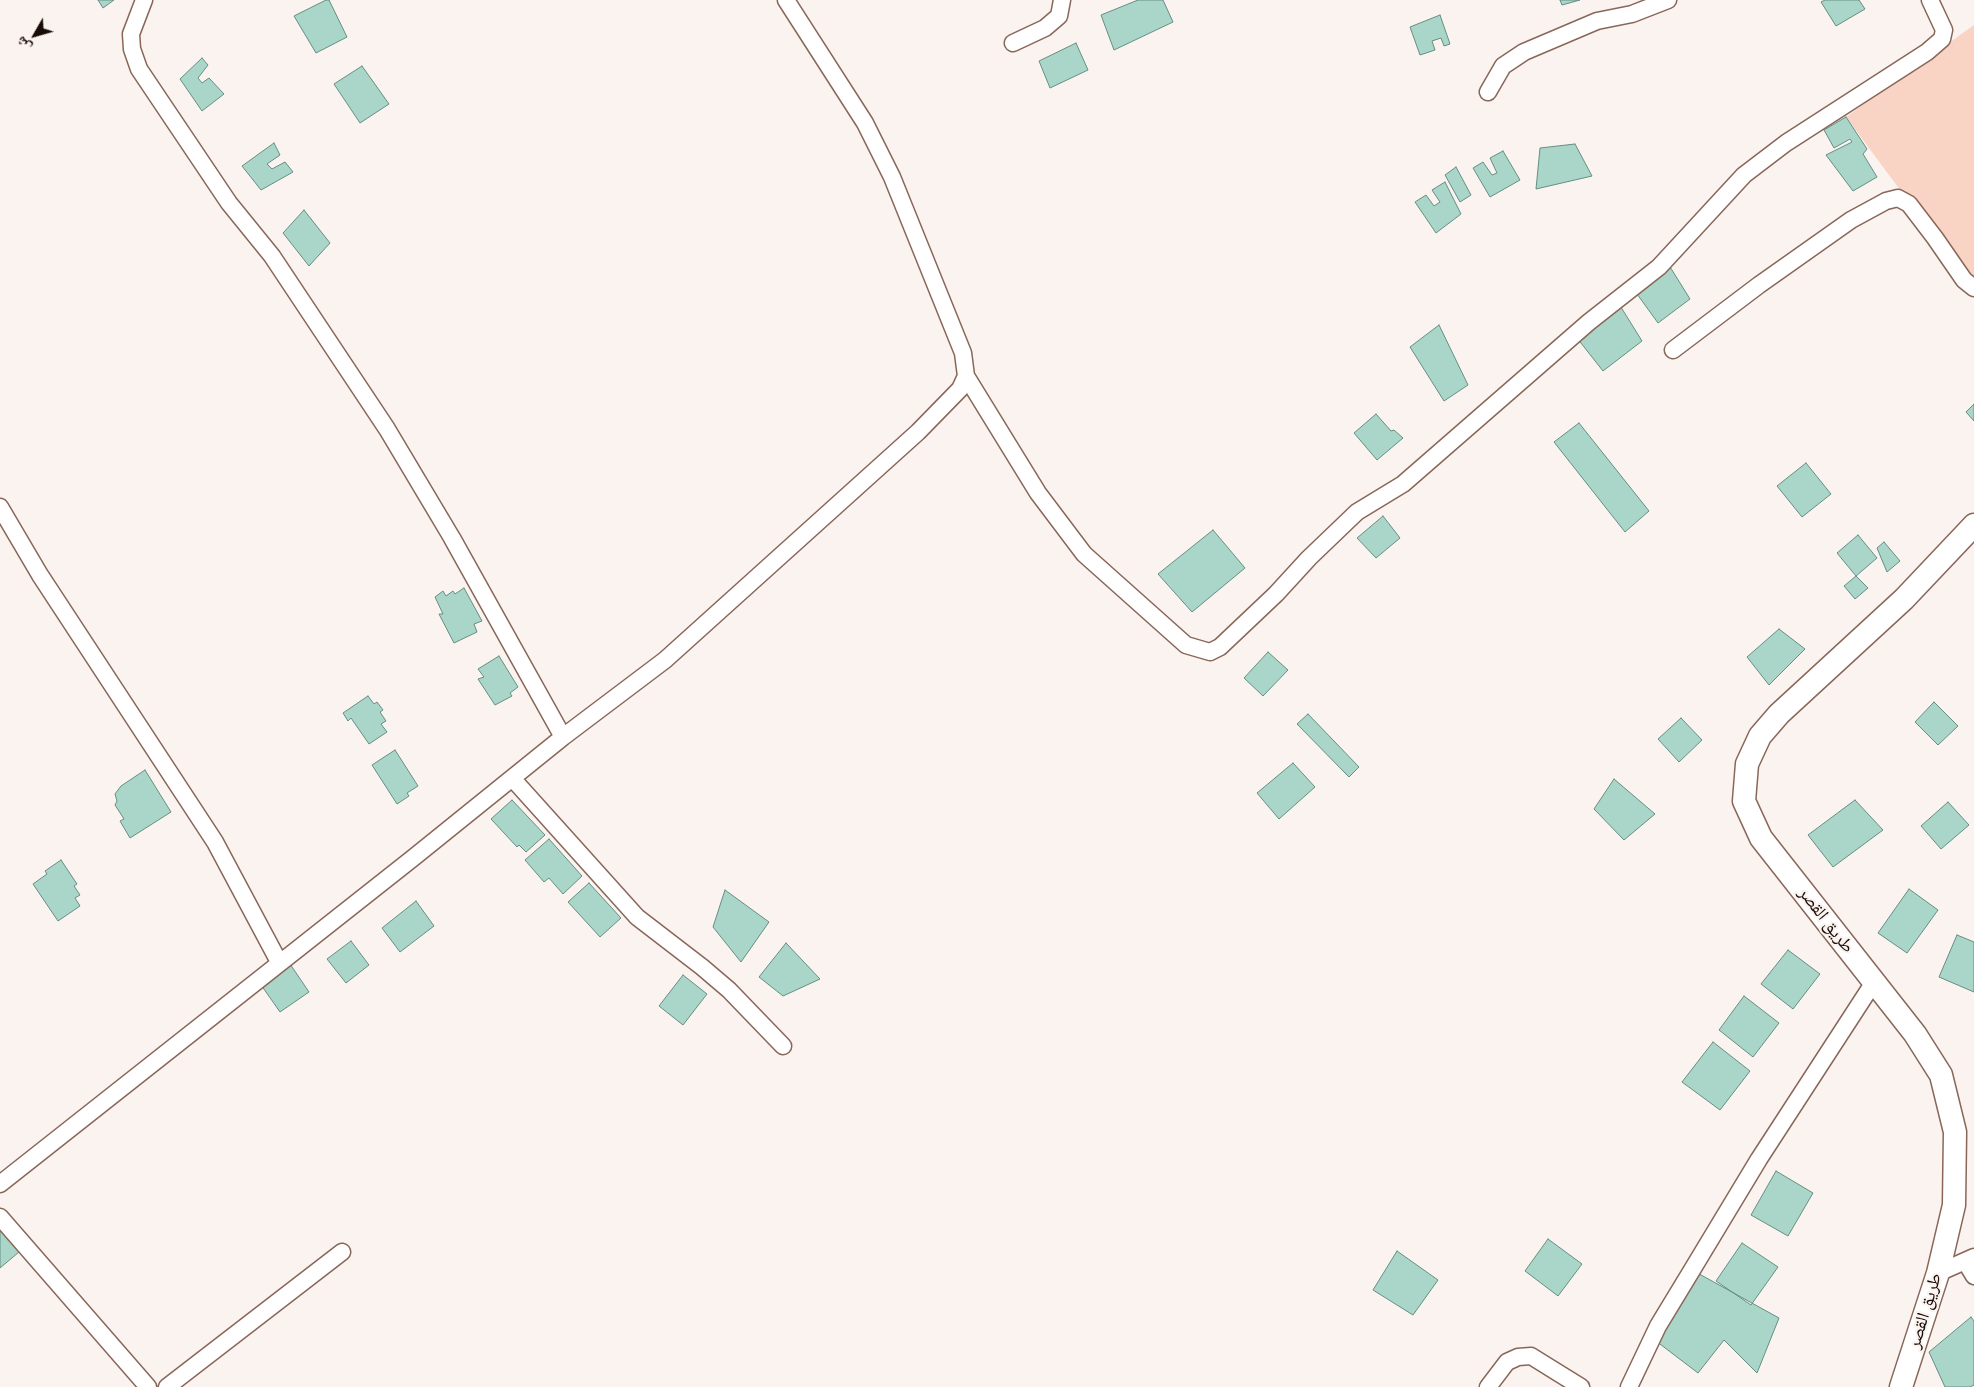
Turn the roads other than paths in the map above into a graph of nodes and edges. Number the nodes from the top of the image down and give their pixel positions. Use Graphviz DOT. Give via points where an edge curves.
graph roads {
  1 [pos="144,0"];
  2 [pos="786,0"];
  3 [pos="1062,0"];
  4 [pos="1668,0"];
  5 [pos="1930,0"];
  6 [pos="1013,43"];
  7 [pos="1488,92"];
  8 [pos="1974,288"];
  9 [pos="1673,350"];
  10 [pos="966,376"];
  11 [pos="0,507"];
  12 [pos="1974,525"];
  13 [pos="563,737"];
  14 [pos="512,778"];
  15 [pos="279,962"];
  16 [pos="1874,982"];
  17 [pos="783,1046"];
  18 [pos="0,1184"];
  19 [pos="0,1217"];
  20 [pos="342,1252"];
  21 [pos="1969,1259"];
  22 [pos="1938,1273"];
  23 [pos="1974,1276"];
  24 [pos="148,1387"];
  25 [pos="167,1387"];
  26 [pos="1488,1387"];
  27 [pos="1581,1387"];
  28 [pos="1629,1387"];
  29 [pos="1901,1387"];
  1 -- 13 [label="street" via="132,34 132,48 139,69 229,203 272,256 387,429"];
  2 -- 10 [label="street" via="865,123 892,177 963,353"];
  3 -- 6 [label="street" via="1059,16 1045,28"];
  4 -- 7 [label="street" via="1632,14 1597,21 1524,52 1503,66"];
  5 -- 10 [label="street" via="1944,30 1942,39 1928,52 1786,143 1744,175 1660,267 1589,322 1403,484 1357,512 1248,621 1210,652 1186,645 1084,554 1038,493"];
  8 -- 9 [label="street" via="1964,280 1909,204 1898,198 1850,220"];
  10 -- 13 [label="street" via="960,389 929,421 665,660"];
  11 -- 15 [label="street" via="40,575 214,842"];
  12 -- 16 [label="street, طريق القصر" via="1904,599 1779,714 1760,736 1747,764 1744,801 1761,838"];
  13 -- 14 [label="street"];
  14 -- 15 [label="street"];
  14 -- 17 [label="street" via="637,917 729,990"];
  15 -- 18 [label="street"];
  16 -- 22 [label="street, طريق القصر" via="1915,1034 1940,1075 1955,1132 1954,1204"];
  16 -- 28 [label="street" via="1712,1236 1658,1326"];
  19 -- 24 [label="street"];
  20 -- 25 [label="street"];
  21 -- 22 [label="street"];
  21 -- 23 [label="street"];
  22 -- 29 [label="street, طريق القصر"];
  26 -- 27 [label="street" via="1508,1362 1531,1356"];
}
